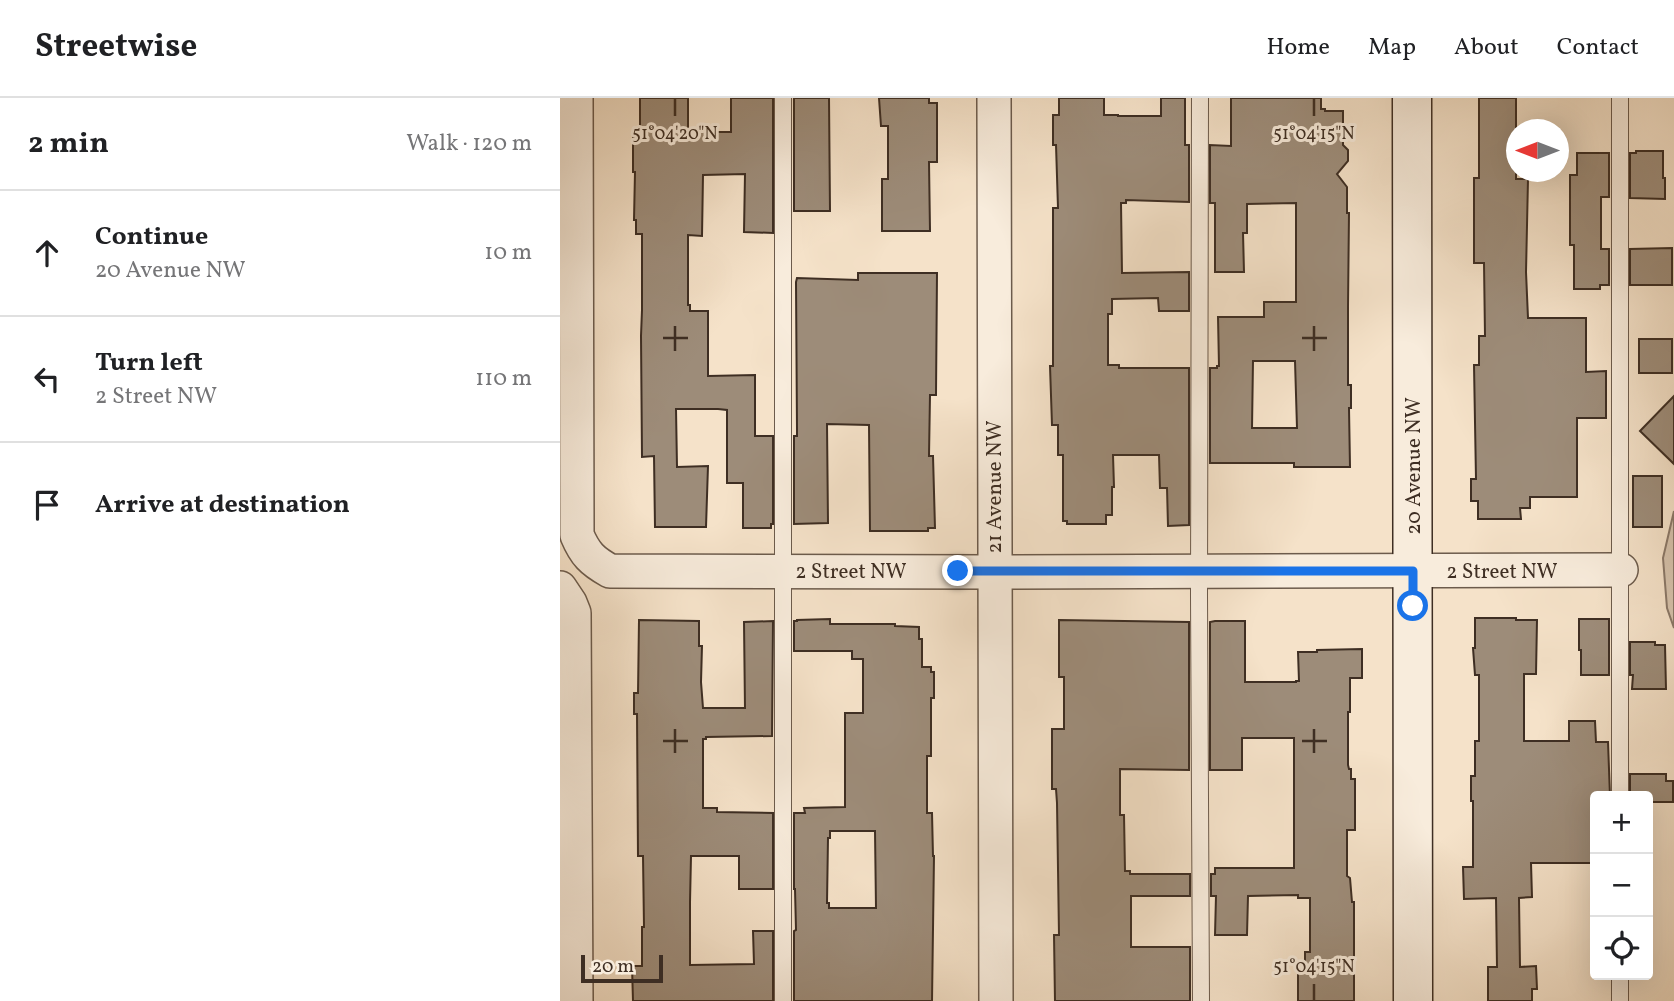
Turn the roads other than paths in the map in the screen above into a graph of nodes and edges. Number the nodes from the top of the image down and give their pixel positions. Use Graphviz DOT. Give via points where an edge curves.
graph roads {
  1 [pos="576,98"];
  2 [pos="783,98"];
  3 [pos="994,98"];
  4 [pos="1200,98"];
  5 [pos="1412,98"];
  6 [pos="1620,98"];
  7 [pos="783,570"];
  8 [pos="1199,570"];
  9 [pos="1620,570"];
  10 [pos="1413,571"];
  11 [pos="994,572"];
  12 [pos="560,588"];
  13 [pos="1620,791"];
  14 [pos="1620,980"];
  15 [pos="576,1001"];
  16 [pos="783,1001"];
  17 [pos="996,1001"];
  18 [pos="1201,1001"];
  19 [pos="1413,1001"];
  20 [pos="1620,1001"];
  1 -- 7 [label="street, 2 Street NW" via="577,535 583,550 610,570"];
  2 -- 7 [label="lane"];
  3 -- 11 [label="street, 21 Avenue NW"];
  4 -- 8 [label="lane"];
  5 -- 10 [label="street, 20 Avenue NW"];
  6 -- 9 [label="lane"];
  7 -- 11 [label="street, 2 Street NW"];
  7 -- 16 [label="lane"];
  8 -- 10 [label="street, 2 Street NW"];
  8 -- 11 [label="street, 2 Street NW"];
  8 -- 18 [label="lane"];
  9 -- 10 [label="street, 2 Street NW"];
  9 -- 13 [label="lane"];
  10 -- 19 [label="street, 20 Avenue NW"];
  11 -- 17 [label="street, 21 Avenue NW"];
  12 -- 15 [label="street" via="574,613"];
  14 -- 20 [label="lane"];
}
